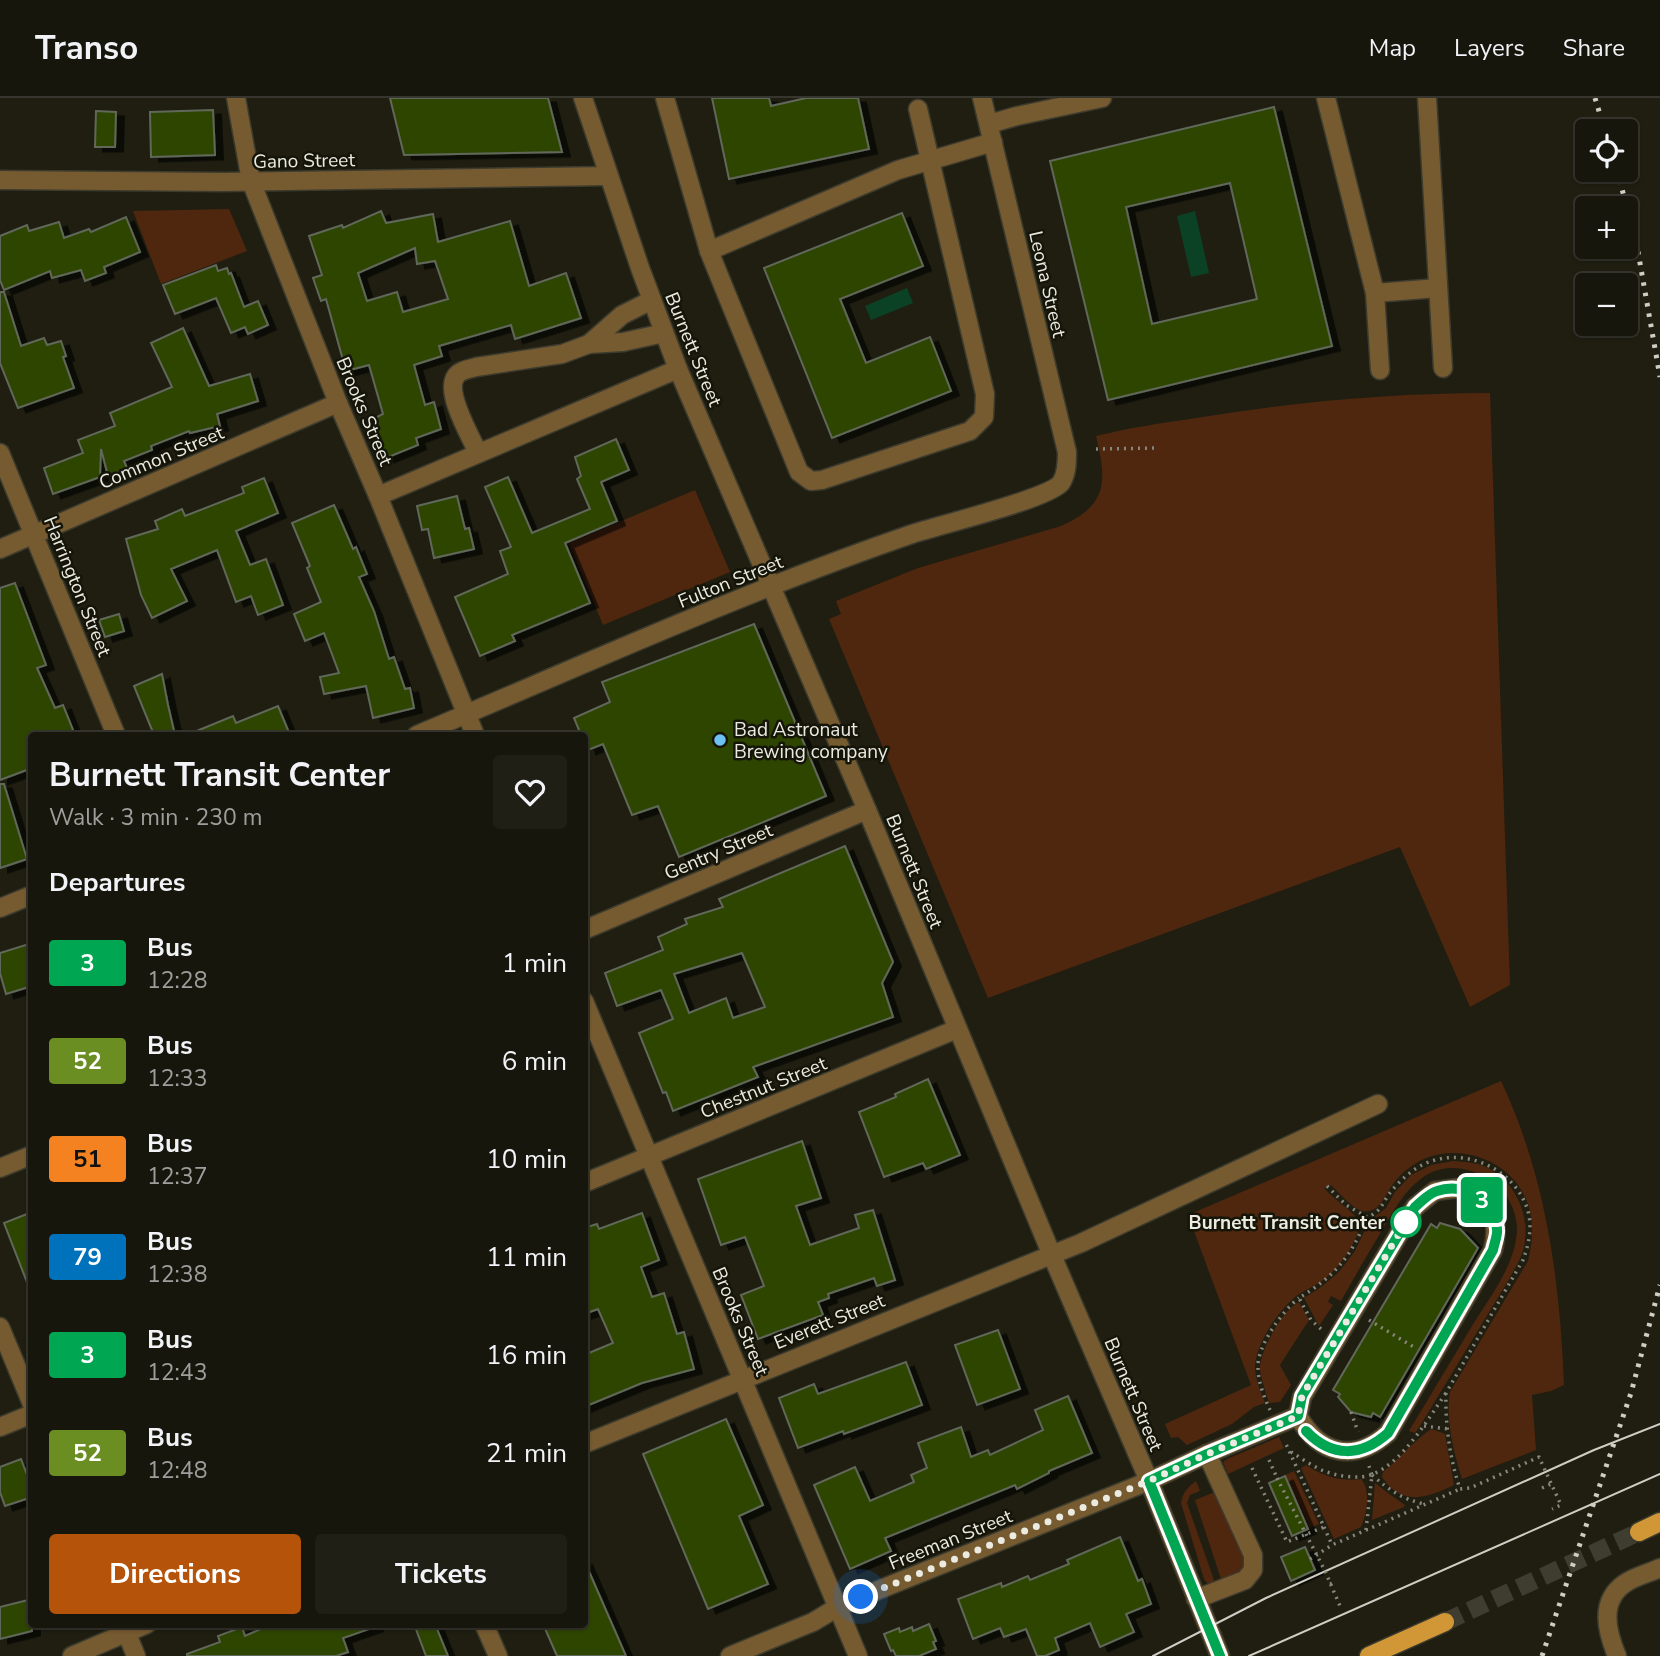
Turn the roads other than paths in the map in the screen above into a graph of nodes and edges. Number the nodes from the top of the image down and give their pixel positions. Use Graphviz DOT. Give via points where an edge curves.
graph roads {
  1 [pos="236,98"];
  2 [pos="583,98"];
  3 [pos="665,98"];
  4 [pos="982,98"];
  5 [pos="1102,98"];
  6 [pos="1326,98"];
  7 [pos="1427,98"];
  8 [pos="918,109"];
  9 [pos="989,124"];
  10 [pos="993,142"];
  11 [pos="930,160"];
  12 [pos="609,176"];
  13 [pos="0,180"];
  14 [pos="251,181"];
  15 [pos="709,251"];
  16 [pos="1438,288"];
  17 [pos="1375,293"];
  18 [pos="652,300"];
  19 [pos="664,332"];
  20 [pos="589,344"];
  21 [pos="1443,368"];
  22 [pos="678,369"];
  23 [pos="1380,370"];
  24 [pos="338,403"];
  25 [pos="0,453"];
  26 [pos="478,453"];
  27 [pos="1062,481"];
  28 [pos="378,496"];
  29 [pos="34,535"];
  30 [pos="0,549"];
  31 [pos="772,586"];
  32 [pos="466,715"];
  33 [pos="115,732"];
  34 [pos="424,732"];
  35 [pos="474,732"];
  36 [pos="867,810"];
  37 [pos="28,897"];
  38 [pos="0,908"];
  39 [pos="588,928"];
  40 [pos="588,1010"];
  41 [pos="957,1029"];
  42 [pos="1378,1104"];
  43 [pos="650,1156"];
  44 [pos="28,1157"];
  45 [pos="0,1168"];
  46 [pos="588,1181"];
  47 [pos="1051,1253"];
  48 [pos="0,1327"];
  49 [pos="743,1380"];
  50 [pos="28,1394"];
  51 [pos="28,1416"];
  52 [pos="1298,1416"];
  53 [pos="0,1427"];
  54 [pos="588,1442"];
  55 [pos="1207,1454"];
  56 [pos="1149,1481"];
  57 [pos="1660,1522"];
  58 [pos="1639,1532"];
  59 [pos="1660,1568"];
  60 [pos="1196,1599"];
  61 [pos="838,1607"];
  62 [pos="1445,1622"];
  63 [pos="125,1628"];
  64 [pos="487,1628"];
  65 [pos="72,1656"];
  66 [pos="136,1656"];
  67 [pos="498,1656"];
  68 [pos="730,1656"];
  69 [pos="858,1656"];
  70 [pos="1220,1656"];
  71 [pos="1368,1656"];
  72 [pos="1617,1656"];
  1 -- 14 [label="street, Brooks Street"];
  2 -- 12 [label="street, Burnett Street"];
  3 -- 15 [label="street"];
  4 -- 9 [label="street, Leona Street"];
  5 -- 9 [label="street"];
  6 -- 17 [label="street"];
  7 -- 16 [label="street"];
  8 -- 11 [label="street"];
  9 -- 10 [label="street, Leona Street"];
  10 -- 11 [label="street"];
  10 -- 27 [label="street, Leona Street" via="1067,452"];
  11 -- 15 [label="street"];
  11 -- 15 [label="street" via="985,394 984,417 970,431 811,481 799,472"];
  12 -- 14 [label="street, Gano Street"];
  12 -- 18 [label="street, Burnett Street"];
  13 -- 14 [label="street, Gano Street"];
  14 -- 24 [label="street, Brooks Street"];
  16 -- 17 [label="street"];
  16 -- 21 [label="street"];
  17 -- 23 [label="street"];
  18 -- 19 [label="street, Burnett Street"];
  18 -- 20 [label="street" via="622,315"];
  19 -- 20 [label="street"];
  19 -- 22 [label="street, Burnett Street"];
  20 -- 26 [label="street" via="562,354 476,367 456,376 454,399"];
  22 -- 26 [label="street"];
  22 -- 31 [label="street, Burnett Street"];
  24 -- 28 [label="street, Brooks Street"];
  24 -- 29 [label="street, Common Street"];
  25 -- 29 [label="street, Harrington Street"];
  26 -- 28 [label="street"];
  27 -- 31 [label="street, Fulton Street" via="1042,495 929,528"];
  28 -- 32 [label="street, Brooks Street"];
  29 -- 30 [label="street, Common Street"];
  29 -- 33 [label="street, Harrington Street"];
  31 -- 32 [label="street, Fulton Street"];
  31 -- 36 [label="street, Burnett Street"];
  32 -- 34 [label="street, Fulton Street"];
  32 -- 35 [label="street, Brooks Street"];
  36 -- 39 [label="street, Gentry Street"];
  36 -- 41 [label="street, Burnett Street"];
  37 -- 38 [label="street"];
  40 -- 43 [label="street, Brooks Street"];
  41 -- 43 [label="street, Chestnut Street"];
  41 -- 47 [label="street, Burnett Street"];
  42 -- 47 [label="street, Everett Street"];
  43 -- 46 [label="street, Chestnut Street"];
  43 -- 49 [label="street, Brooks Street"];
  44 -- 45 [label="street"];
  47 -- 49 [label="street, Everett Street"];
  47 -- 56 [label="street, Burnett Street"];
  48 -- 50 [label="street"];
  49 -- 54 [label="street, Everett Street"];
  49 -- 61 [label="street, Brooks Street"];
  51 -- 53 [label="street"];
  52 -- 52 [label="street" via="1302,1396 1415,1207 1435,1191 1459,1188 1479,1196 1492,1212 1498,1230 1493,1250 1388,1433 1374,1445 1336,1450 1318,1443"];
  52 -- 55 [label="street, Freeman Street"];
  55 -- 56 [label="street, Freeman Street"];
  55 -- 60 [label="street" via="1253,1555 1253,1570 1245,1580"];
  56 -- 60 [label="street, Burnett Street"];
  56 -- 61 [label="street, Freeman Street"];
  57 -- 58 [label="main road"];
  59 -- 72 [label="street" via="1624,1584 1610,1599 1606,1618"];
  60 -- 70 [label="street, Burnett Street"];
  61 -- 68 [label="street, Freeman Street"];
  61 -- 69 [label="street, Brooks Street"];
  62 -- 71 [label="main road"];
  63 -- 65 [label="street"];
  63 -- 66 [label="street"];
  64 -- 67 [label="street"];
}
